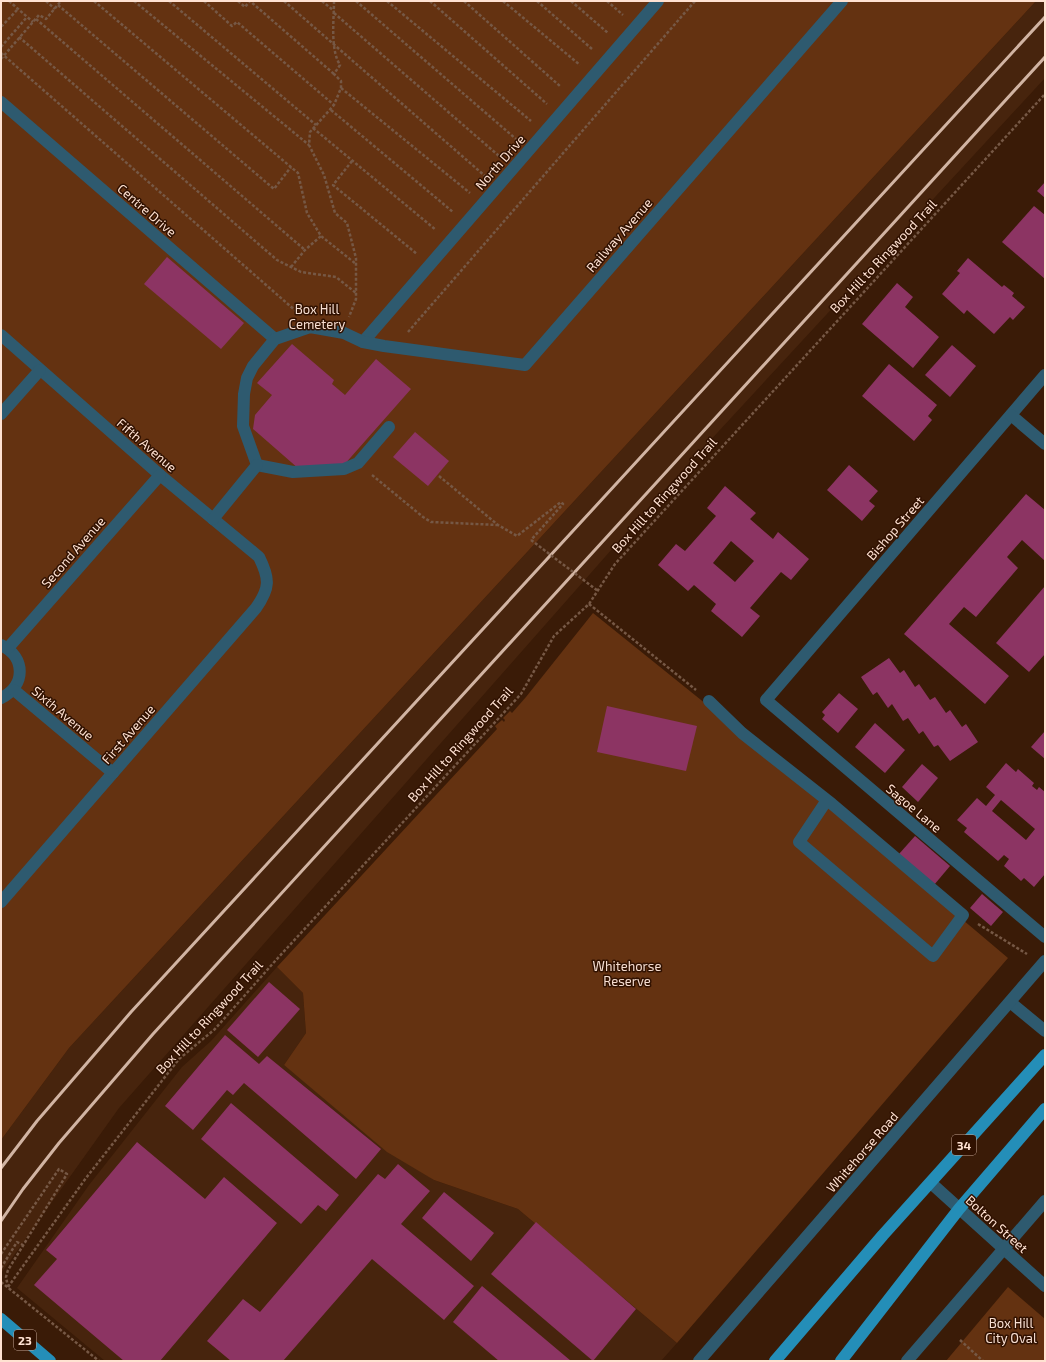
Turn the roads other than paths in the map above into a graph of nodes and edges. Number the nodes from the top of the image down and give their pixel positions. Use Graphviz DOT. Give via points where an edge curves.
graph roads {
  1 [pos="658,1"];
  2 [pos="842,1"];
  3 [pos="1,102"];
  4 [pos="1,335"];
  5 [pos="275,339"];
  6 [pos="363,342"];
  7 [pos="40,370"];
  8 [pos="1045,375"];
  9 [pos="1,414"];
  10 [pos="1011,415"];
  11 [pos="390,427"];
  12 [pos="1045,444"];
  13 [pos="258,465"];
  14 [pos="160,475"];
  15 [pos="213,519"];
  16 [pos="268,580"];
  17 [pos="4,646"];
  18 [pos="14,690"];
  19 [pos="1,698"];
  20 [pos="766,700"];
  21 [pos="709,701"];
  22 [pos="113,773"];
  23 [pos="827,800"];
  24 [pos="1,902"];
  25 [pos="1045,937"];
  26 [pos="1044,962"];
  27 [pos="1010,1002"];
  28 [pos="1045,1031"];
  29 [pos="1045,1055"];
  30 [pos="1045,1109"];
  31 [pos="930,1183"];
  32 [pos="1045,1201"];
  33 [pos="959,1209"];
  34 [pos="1004,1249"];
  35 [pos="1045,1286"];
  36 [pos="1,1319"];
  37 [pos="50,1361"];
  38 [pos="699,1361"];
  39 [pos="775,1361"];
  40 [pos="841,1361"];
  41 [pos="907,1361"];
  1 -- 6 [label="street, North Drive"];
  2 -- 6 [label="street, Railway Avenue" via="525,365"];
  3 -- 5 [label="street, Centre Drive"];
  4 -- 7 [label="street, Fifth Avenue"];
  5 -- 6 [label="street, Railway Avenue" via="310,327 344,333"];
  5 -- 13 [label="street" via="253,366 247,378 244,394 243,426"];
  7 -- 9 [label="street"];
  7 -- 14 [label="street, Fifth Avenue"];
  8 -- 10 [label="street, Bishop Street"];
  10 -- 12 [label="street"];
  10 -- 20 [label="street, Bishop Street"];
  11 -- 13 [label="street" via="358,463 344,469 293,472"];
  13 -- 15 [label="street"];
  14 -- 15 [label="street, Fifth Avenue"];
  14 -- 17 [label="street, Second Avenue"];
  15 -- 16 [label="street, Fifth Avenue" via="259,557"];
  16 -- 22 [label="street, First Avenue" via="264,595 256,608"];
  17 -- 18 [label="street" via="14,654 19,663 19,677"];
  18 -- 19 [label="street"];
  18 -- 22 [label="street, Sixth Avenue"];
  20 -- 25 [label="street, Sagoe Lane"];
  21 -- 23 [label="street" via="742,733"];
  22 -- 24 [label="street, First Avenue"];
  23 -- 23 [label="street" via="963,915 933,956 799,842"];
  26 -- 27 [label="street, Whitehorse Road"];
  27 -- 28 [label="street"];
  27 -- 38 [label="street, Whitehorse Road"];
  29 -- 31 [label="main road, 34"];
  30 -- 33 [label="main road"];
  31 -- 33 [label="street, Bolton Street"];
  31 -- 39 [label="main road, 34"];
  32 -- 34 [label="street"];
  33 -- 34 [label="street, Bolton Street"];
  33 -- 40 [label="main road"];
  34 -- 35 [label="street, Bolton Street"];
  34 -- 41 [label="street"];
  36 -- 37 [label="main road, 23"];
}
